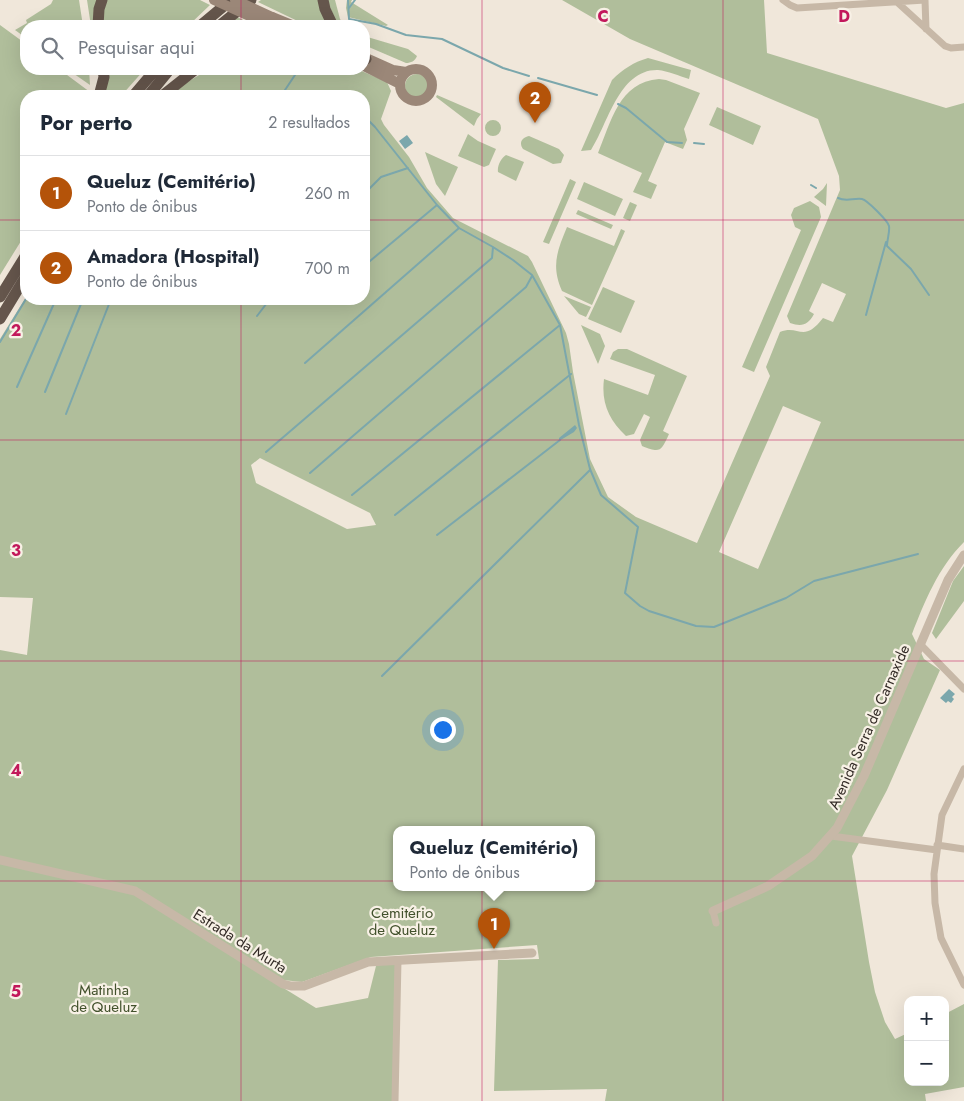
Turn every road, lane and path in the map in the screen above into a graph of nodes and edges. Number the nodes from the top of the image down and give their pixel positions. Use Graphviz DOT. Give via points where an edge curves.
graph roads {
  1 [pos="102,0"];
  2 [pos="214,0"];
  3 [pos="230,0"];
  4 [pos="235,0"];
  5 [pos="251,0"];
  6 [pos="323,0"];
  7 [pos="784,0"];
  8 [pos="925,0"];
  9 [pos="898,3"];
  10 [pos="98,20"];
  11 [pos="207,20"];
  12 [pos="226,20"];
  13 [pos="265,20"];
  14 [pos="267,20"];
  15 [pos="330,20"];
  16 [pos="926,29"];
  17 [pos="964,47"];
  18 [pos="370,62"];
  19 [pos="370,64"];
  20 [pos="406,72"];
  21 [pos="104,75"];
  22 [pos="151,75"];
  23 [pos="165,75"];
  24 [pos="188,75"];
  25 [pos="400,84"];
  26 [pos="100,90"];
  27 [pos="137,90"];
  28 [pos="153,90"];
  29 [pos="170,90"];
  30 [pos="20,265"];
  31 [pos="20,286"];
  32 [pos="0,297"];
  33 [pos="0,319"];
  34 [pos="964,555"];
  35 [pos="921,645"];
  36 [pos="964,689"];
  37 [pos="964,769"];
  38 [pos="831,836"];
  39 [pos="937,847"];
  40 [pos="964,850"];
  41 [pos="0,860"];
  42 [pos="713,911"];
  43 [pos="716,923"];
  44 [pos="532,953"];
  45 [pos="398,960"];
  46 [pos="964,985"];
  47 [pos="395,1101"];
  1 -- 10 [label="highway"];
  2 -- 13 [label="main road, bridge"];
  3 -- 11 [label="highway"];
  4 -- 14 [label="main road, bridge"];
  5 -- 12 [label="highway"];
  6 -- 15 [label="highway"];
  7 -- 9 [label="street" via="797,8"];
  8 -- 9 [label="street"];
  8 -- 16 [label="street"];
  9 -- 16 [label="street"];
  16 -- 17 [label="street" via="947,47"];
  18 -- 20 [label="main road"];
  19 -- 25 [label="main road"];
  20 -- 25 [label="main road"];
  20 -- 25 [label="main road" via="418,69 428,74 433,85 431,92 423,100 412,101 401,92"];
  21 -- 26 [label="highway"];
  22 -- 27 [label="highway"];
  23 -- 28 [label="highway"];
  24 -- 29 [label="highway"];
  30 -- 32 [label="highway"];
  31 -- 33 [label="highway"];
  34 -- 35 [label="street, Avenida Serra de Carnaxide" via="948,580"];
  35 -- 36 [label="street"];
  35 -- 38 [label="street, Avenida Serra de Carnaxide" via="861,783"];
  37 -- 39 [label="street" via="942,815"];
  38 -- 39 [label="street"];
  38 -- 42 [label="street, Avenida Serra de Carnaxide" via="812,856 768,886"];
  39 -- 40 [label="street"];
  39 -- 46 [label="street" via="935,903 941,938"];
  41 -- 45 [label="street, Estrada da Murta" via="135,891 283,984 304,986 368,962"];
  42 -- 43 [label="street"];
  44 -- 45 [label="street, Estrada da Murta"];
  45 -- 47 [label="street"];
}
